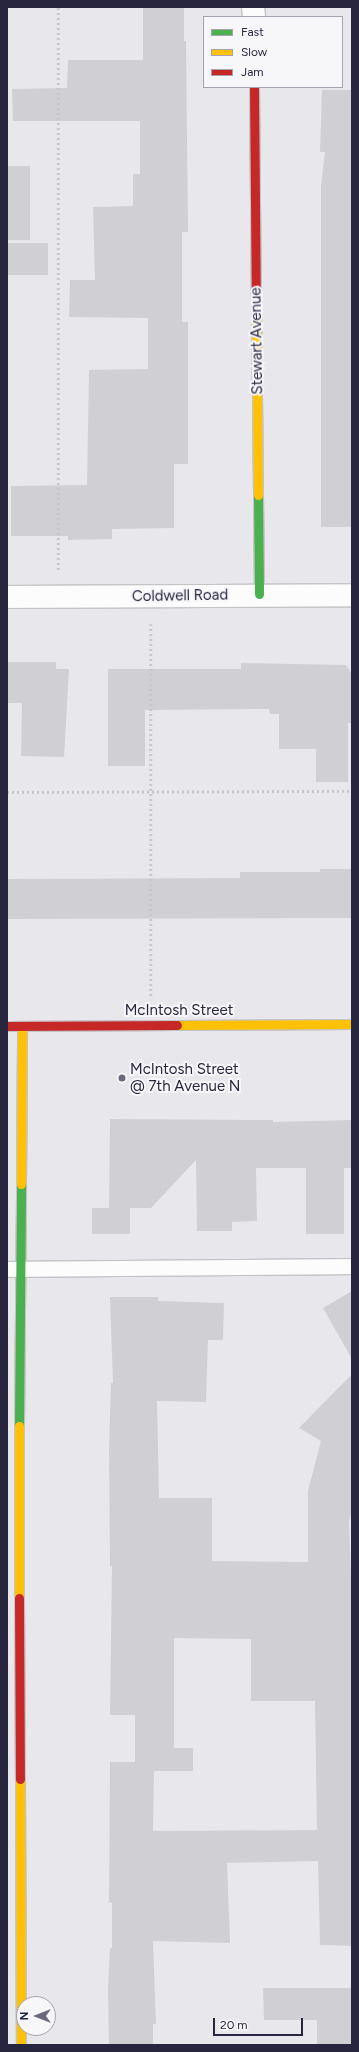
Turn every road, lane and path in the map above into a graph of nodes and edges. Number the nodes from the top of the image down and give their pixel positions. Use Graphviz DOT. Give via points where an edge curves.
graph roads {
  1 [pos="58,7"];
  2 [pos="254,88"];
  3 [pos="259,594"];
  4 [pos="352,595"];
  5 [pos="151,596"];
  6 [pos="7,597"];
  7 [pos="58,597"];
  8 [pos="7,792"];
  9 [pos="152,792"];
  10 [pos="352,792"];
  11 [pos="352,1024"];
  12 [pos="151,1025"];
  13 [pos="7,1026"];
  14 [pos="22,1026"];
  15 [pos="352,1266"];
  16 [pos="7,1269"];
  17 [pos="22,1269"];
  18 [pos="13,1476"];
  19 [pos="14,1877"];
  20 [pos="21,2045"];
  1 -- 7 [label="path"];
  2 -- 3 [label="street, Stewart Avenue"];
  3 -- 4 [label="street, Coldwell Road"];
  3 -- 5 [label="street, Coldwell Road"];
  5 -- 7 [label="street, Coldwell Road"];
  5 -- 9 [label="path"];
  6 -- 7 [label="street, Coldwell Road"];
  8 -- 9 [label="path"];
  9 -- 10 [label="path"];
  9 -- 12 [label="path"];
  11 -- 12 [label="street, McIntosh Street"];
  12 -- 14 [label="street, McIntosh Street"];
  13 -- 14 [label="street, McIntosh Street"];
  14 -- 17 [label="street"];
  15 -- 17 [label="lane"];
  16 -- 17 [label="lane"];
  17 -- 18 [label="street"];
  18 -- 19 [label="street"];
  19 -- 20 [label="street"];
}
